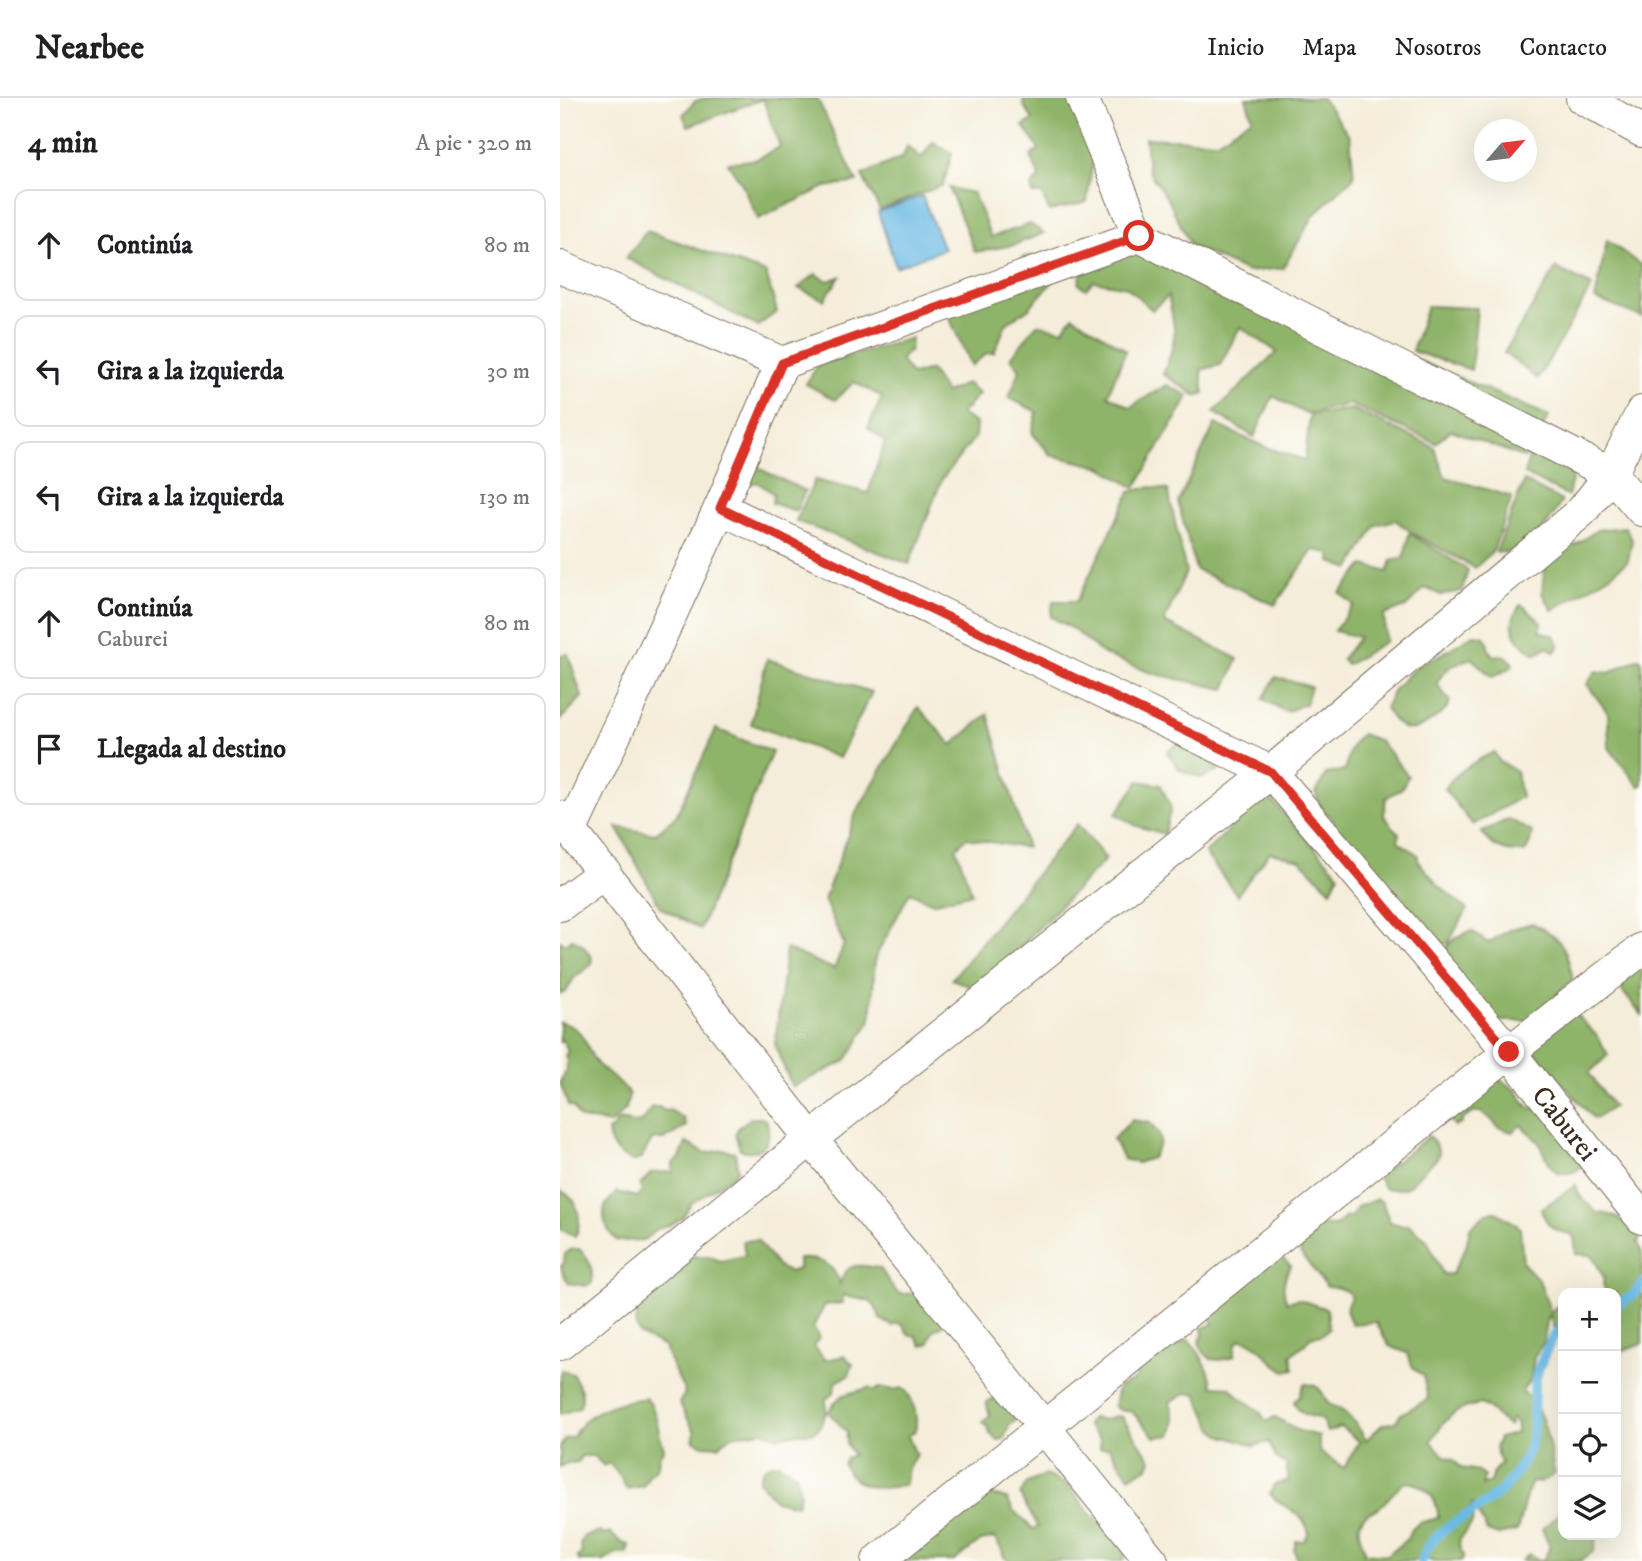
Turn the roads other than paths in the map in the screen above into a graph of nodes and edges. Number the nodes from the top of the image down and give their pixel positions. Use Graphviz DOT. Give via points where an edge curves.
graph roads {
  1 [pos="1082,98"];
  2 [pos="1582,98"];
  3 [pos="1642,131"];
  4 [pos="1139,236"];
  5 [pos="560,267"];
  6 [pos="782,363"];
  7 [pos="1642,412"];
  8 [pos="1611,474"];
  9 [pos="720,508"];
  10 [pos="1642,510"];
  11 [pos="1271,772"];
  12 [pos="566,823"];
  13 [pos="605,872"];
  14 [pos="560,905"];
  15 [pos="1642,948"];
  16 [pos="1509,1052"];
  17 [pos="811,1139"];
  18 [pos="1642,1218"];
  19 [pos="560,1343"];
  20 [pos="1044,1426"];
  21 [pos="878,1561"];
  22 [pos="1152,1561"];
  1 -- 4 [label="street"];
  2 -- 3 [label="street"];
  4 -- 6 [label="street"];
  4 -- 8 [label="street"];
  5 -- 6 [label="street"];
  6 -- 9 [label="street"];
  7 -- 8 [label="street"];
  8 -- 10 [label="street"];
  8 -- 11 [label="street" via="1582,511"];
  9 -- 11 [label="street"];
  9 -- 12 [label="street"];
  11 -- 16 [label="street, Caburei"];
  11 -- 17 [label="street"];
  12 -- 13 [label="street"];
  13 -- 14 [label="street"];
  13 -- 17 [label="street"];
  15 -- 16 [label="street"];
  16 -- 18 [label="street, Caburei"];
  16 -- 20 [label="street"];
  17 -- 19 [label="street"];
  17 -- 20 [label="street"];
  20 -- 21 [label="street"];
  20 -- 22 [label="street"];
}
